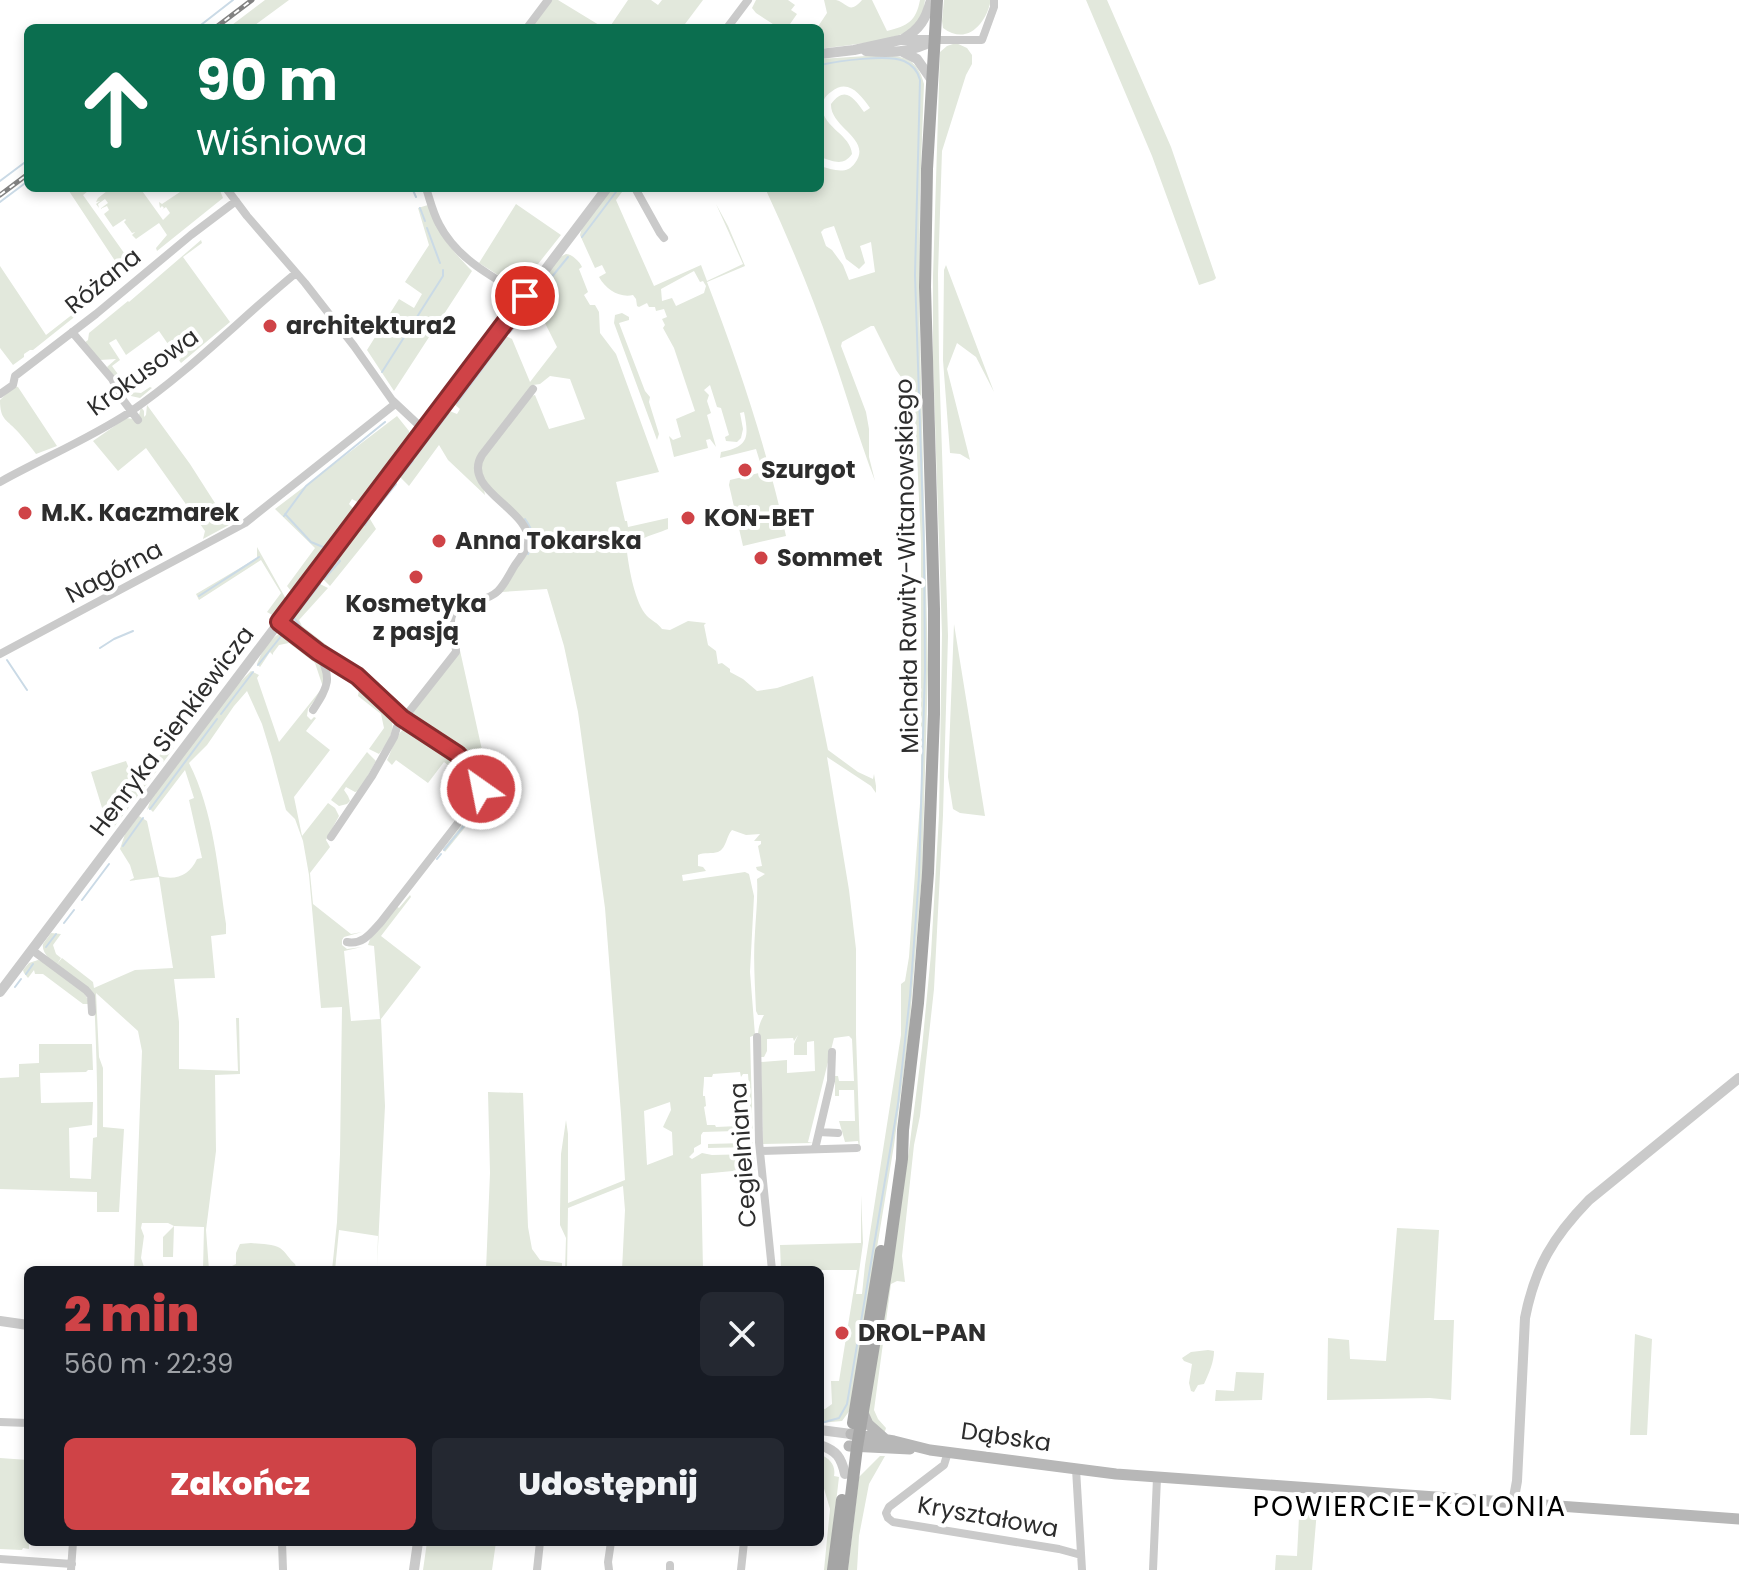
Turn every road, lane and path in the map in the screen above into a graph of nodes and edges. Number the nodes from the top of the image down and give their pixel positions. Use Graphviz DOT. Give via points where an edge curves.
graph roads {
  1 [pos="548,0"];
  2 [pos="934,0"];
  3 [pos="994,0"];
  4 [pos="745,1"];
  5 [pos="530,24"];
  6 [pos="730,24"];
  7 [pos="934,40"];
  8 [pos="901,46"];
  9 [pos="824,54"];
  10 [pos="931,79"];
  11 [pos="229,192"];
  12 [pos="427,192"];
  13 [pos="604,192"];
  14 [pos="637,192"];
  15 [pos="236,201"];
  16 [pos="664,238"];
  17 [pos="296,273"];
  18 [pos="525,296"];
  19 [pos="72,332"];
  20 [pos="533,389"];
  21 [pos="0,394"];
  22 [pos="395,404"];
  23 [pos="131,411"];
  24 [pos="138,420"];
  25 [pos="424,430"];
  26 [pos="0,482"];
  27 [pos="279,622"];
  28 [pos="318,652"];
  29 [pos="0,654"];
  30 [pos="313,710"];
  31 [pos="401,723"];
  32 [pos="331,837"];
  33 [pos="347,942"];
  34 [pos="32,950"];
  35 [pos="0,992"];
  36 [pos="92,1008"];
  37 [pos="757,1037"];
  38 [pos="832,1052"];
  39 [pos="1739,1078"];
  40 [pos="819,1132"];
  41 [pos="838,1133"];
  42 [pos="857,1148"];
  43 [pos="815,1149"];
  44 [pos="760,1151"];
  45 [pos="772,1266"];
  46 [pos="0,1321"];
  47 [pos="24,1324"];
  48 [pos="859,1412"];
  49 [pos="0,1422"];
  50 [pos="24,1423"];
  51 [pos="824,1430"];
  52 [pos="833,1431"];
  53 [pos="885,1439"];
  54 [pos="854,1440"];
  55 [pos="824,1443"];
  56 [pos="824,1445"];
  57 [pos="930,1450"];
  58 [pos="948,1452"];
  59 [pos="1076,1469"];
  60 [pos="845,1474"];
  61 [pos="1157,1478"];
  62 [pos="1513,1503"];
  63 [pos="1739,1519"];
  64 [pos="73,1546"];
  65 [pos="282,1546"];
  66 [pos="417,1546"];
  67 [pos="540,1546"];
  68 [pos="610,1546"];
  69 [pos="744,1546"];
  70 [pos="1081,1555"];
  71 [pos="0,1559"];
  72 [pos="72,1567"];
  73 [pos="283,1570"];
  74 [pos="414,1570"];
  75 [pos="537,1570"];
  76 [pos="609,1570"];
  77 [pos="741,1570"];
  78 [pos="833,1570"];
  79 [pos="842,1570"];
  80 [pos="1082,1570"];
  81 [pos="1153,1570"];
  1 -- 5 [label="street"];
  2 -- 7 [label="main road, Michała Rawity-Witanowskiego"];
  2 -- 8 [label="street"];
  3 -- 7 [label="street" via="982,40"];
  4 -- 6 [label="street"];
  7 -- 8 [label="street"];
  7 -- 10 [label="main road, Michała Rawity-Witanowskiego"];
  8 -- 9 [label="street"];
  8 -- 10 [label="street"];
  10 -- 48 [label="main road, Michała Rawity-Witanowskiego" via="925,300 934,586 929,861 903,1130"];
  11 -- 15 [label="street"];
  12 -- 18 [label="street" via="438,223 456,248"];
  13 -- 18 [label="street, Henryka Sienkiewicza"];
  14 -- 16 [label="street"];
  15 -- 17 [label="street"];
  15 -- 19 [label="street, Różana"];
  17 -- 22 [label="street"];
  17 -- 23 [label="street, Krokusowa"];
  18 -- 25 [label="street, Henryka Sienkiewicza"];
  19 -- 21 [label="street, Różana"];
  19 -- 23 [label="street"];
  20 -- 31 [label="street" via="477,467 478,475 522,523 527,545 500,589 453,613 456,652"];
  22 -- 25 [label="street"];
  22 -- 29 [label="street, Nagórna" via="245,523"];
  23 -- 24 [label="street"];
  23 -- 26 [label="street, Krokusowa"];
  25 -- 27 [label="street, Henryka Sienkiewicza"];
  27 -- 28 [label="street"];
  27 -- 34 [label="street, Henryka Sienkiewicza"];
  28 -- 30 [label="street" via="328,682"];
  28 -- 31 [label="street" via="357,676"];
  31 -- 32 [label="street"];
  31 -- 33 [label="street" via="441,742 468,765 478,777 480,791 371,933"];
  34 -- 35 [label="street, Henryka Sienkiewicza"];
  34 -- 36 [label="street" via="86,990"];
  37 -- 44 [label="street, Cegielniana"];
  38 -- 40 [label="street"];
  39 -- 62 [label="street" via="1589,1200 1550,1248 1525,1318"];
  40 -- 41 [label="street"];
  40 -- 43 [label="street"];
  42 -- 43 [label="street"];
  43 -- 44 [label="street"];
  44 -- 45 [label="street, Cegielniana"];
  46 -- 47 [label="street"];
  48 -- 52 [label="street"];
  48 -- 53 [label="main road"];
  48 -- 54 [label="main road, Michała Rawity-Witanowskiego"];
  49 -- 50 [label="street"];
  51 -- 52 [label="street, Dąbska"];
  52 -- 54 [label="street, Dąbska"];
  53 -- 54 [label="main road, Dąbska"];
  53 -- 57 [label="main road, Dąbska"];
  54 -- 55 [label="street, Dąbska"];
  54 -- 57 [label="main road, Dąbska"];
  54 -- 60 [label="main road, Michała Rawity-Witanowskiego"];
  54 -- 79 [label="main road, Michała Rawity-Witanowskiego"];
  56 -- 60 [label="street, Dąbska" via="840,1457"];
  57 -- 58 [label="main road, Dąbska"];
  58 -- 59 [label="main road, Dąbska"];
  58 -- 70 [label="street, Kryształowa" via="944,1465 889,1507 888,1518"];
  59 -- 61 [label="main road, Dąbska"];
  59 -- 70 [label="street"];
  60 -- 78 [label="main road, Michała Rawity-Witanowskiego"];
  61 -- 62 [label="main road, Dąbska"];
  61 -- 81 [label="street"];
  62 -- 63 [label="main road, Dąbska"];
  64 -- 72 [label="street"];
  65 -- 73 [label="street"];
  66 -- 74 [label="street"];
  67 -- 75 [label="street"];
  68 -- 76 [label="street"];
  69 -- 77 [label="street"];
  70 -- 80 [label="street"];
  71 -- 72 [label="street"];
}
